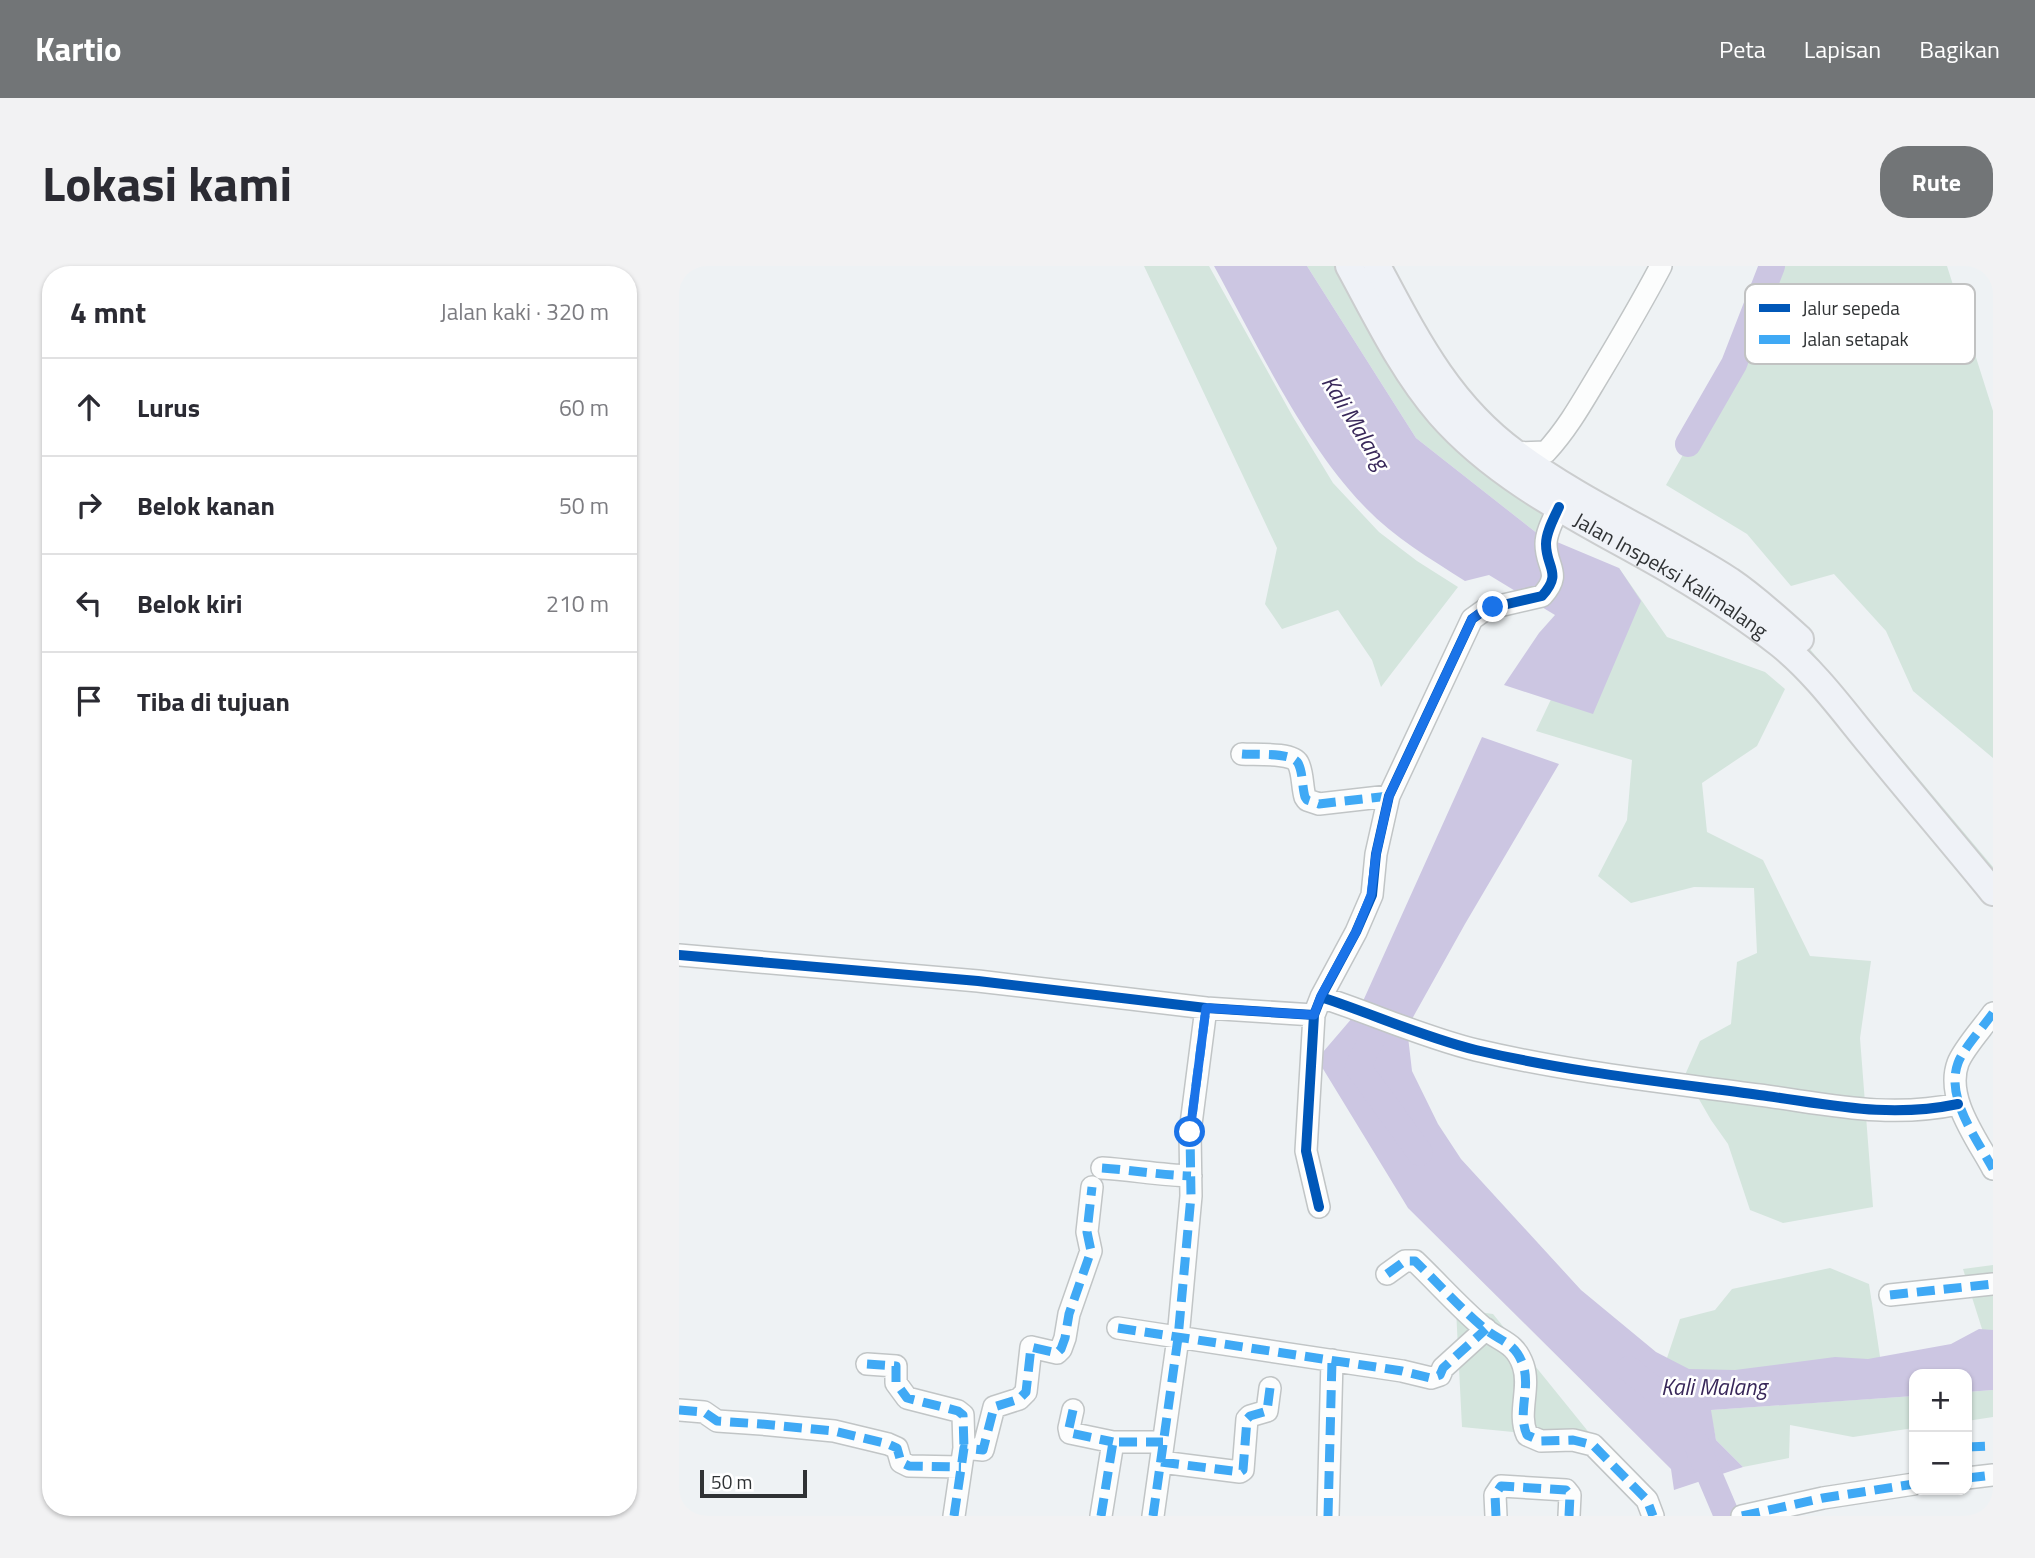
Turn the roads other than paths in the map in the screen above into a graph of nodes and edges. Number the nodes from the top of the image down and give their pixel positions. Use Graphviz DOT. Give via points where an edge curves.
graph roads {
  1 [pos="1349,266"];
  2 [pos="1377,266"];
  3 [pos="1661,266"];
  4 [pos="1395,327"];
  5 [pos="1433,386"];
  6 [pos="1514,453"];
  7 [pos="1572,507"];
  8 [pos="1682,565"];
  9 [pos="1242,754"];
  10 [pos="1389,796"];
  11 [pos="1993,867"];
  12 [pos="1993,892"];
  13 [pos="679,955"];
  14 [pos="1322,1003"];
  15 [pos="1206,1008"];
  16 [pos="1993,1013"];
  17 [pos="1958,1104"];
  18 [pos="1993,1169"];
  19 [pos="1191,1176"];
  20 [pos="1319,1207"];
  21 [pos="1387,1274"];
  22 [pos="1993,1284"];
  23 [pos="1890,1295"];
  24 [pos="1118,1328"];
  25 [pos="1486,1329"];
  26 [pos="1178,1338"];
  27 [pos="1332,1360"];
  28 [pos="867,1364"];
  29 [pos="1270,1388"];
  30 [pos="679,1410"];
  31 [pos="1073,1410"];
  32 [pos="1113,1441"];
  33 [pos="1162,1452"];
  34 [pos="962,1457"];
  35 [pos="1993,1475"];
  36 [pos="1972,1477"];
  37 [pos="1909,1485"];
  38 [pos="954,1516"];
  39 [pos="1101,1516"];
  40 [pos="1153,1516"];
  41 [pos="1328,1516"];
  42 [pos="1496,1516"];
  43 [pos="1569,1516"];
  44 [pos="1653,1516"];
  45 [pos="1742,1516"];
  1 -- 4 [label="main road, Jalan Inspeksi Kalimalang"];
  2 -- 4 [label="main road, Jalan Inspeksi Kalimalang"];
  3 -- 6 [label="street" via="1560,437 1546,452"];
  4 -- 5 [label="main road, Jalan Inspeksi Kalimalang"];
  5 -- 6 [label="main road, Jalan Inspeksi Kalimalang"];
  5 -- 7 [label="main road, Jalan Inspeksi Kalimalang" via="1441,415 1473,448 1501,469"];
  6 -- 7 [label="main road, Jalan Inspeksi Kalimalang"];
  7 -- 8 [label="main road, Jalan Inspeksi Kalimalang"];
  7 -- 10 [label="street" via="1546,544 1553,574 1542,596 1481,612 1472,619"];
  8 -- 11 [label="main road, Jalan Inspeksi Kalimalang" via="1731,583 1809,648"];
  8 -- 12 [label="main road, Jalan Inspeksi Kalimalang" via="1797,659"];
  9 -- 10 [label="street" via="1294,759 1305,797 1313,803"];
  10 -- 14 [label="street" via="1371,895"];
  13 -- 15 [label="street" via="978,981"];
  14 -- 15 [label="street"];
  14 -- 17 [label="street" via="1476,1049 1606,1074 1886,1112"];
  14 -- 20 [label="street" via="1306,1151"];
  15 -- 19 [label="street" via="1190,1132"];
  16 -- 17 [label="street" via="1958,1063"];
  17 -- 18 [label="street"];
  19 -- 26 [label="street"];
  19 -- 34 [label="street" via="1129,1170 1097,1178 1087,1232 1091,1251 1061,1349 1057,1353 1031,1347 1026,1392 994,1407 983,1450"];
  21 -- 25 [label="street" via="1405,1261 1415,1261"];
  22 -- 23 [label="street"];
  24 -- 26 [label="street"];
  25 -- 27 [label="street" via="1440,1375 1431,1378"];
  25 -- 44 [label="street" via="1509,1344 1523,1364 1527,1435 1541,1441 1593,1445 1647,1500"];
  26 -- 27 [label="street"];
  26 -- 33 [label="street"];
  27 -- 41 [label="street"];
  28 -- 34 [label="street" via="896,1366 896,1383 907,1398 964,1415"];
  29 -- 33 [label="street" via="1267,1411 1247,1419 1240,1472"];
  30 -- 34 [label="street" via="704,1412 717,1421 834,1432 888,1444 897,1448 901,1462 909,1466"];
  31 -- 32 [label="street" via="1070,1433"];
  32 -- 33 [label="street"];
  32 -- 39 [label="street"];
  33 -- 40 [label="street"];
  34 -- 38 [label="street"];
  35 -- 36 [label="street"];
  37 -- 45 [label="street"];
  42 -- 43 [label="street" via="1495,1495 1501,1486 1566,1490"];
}
